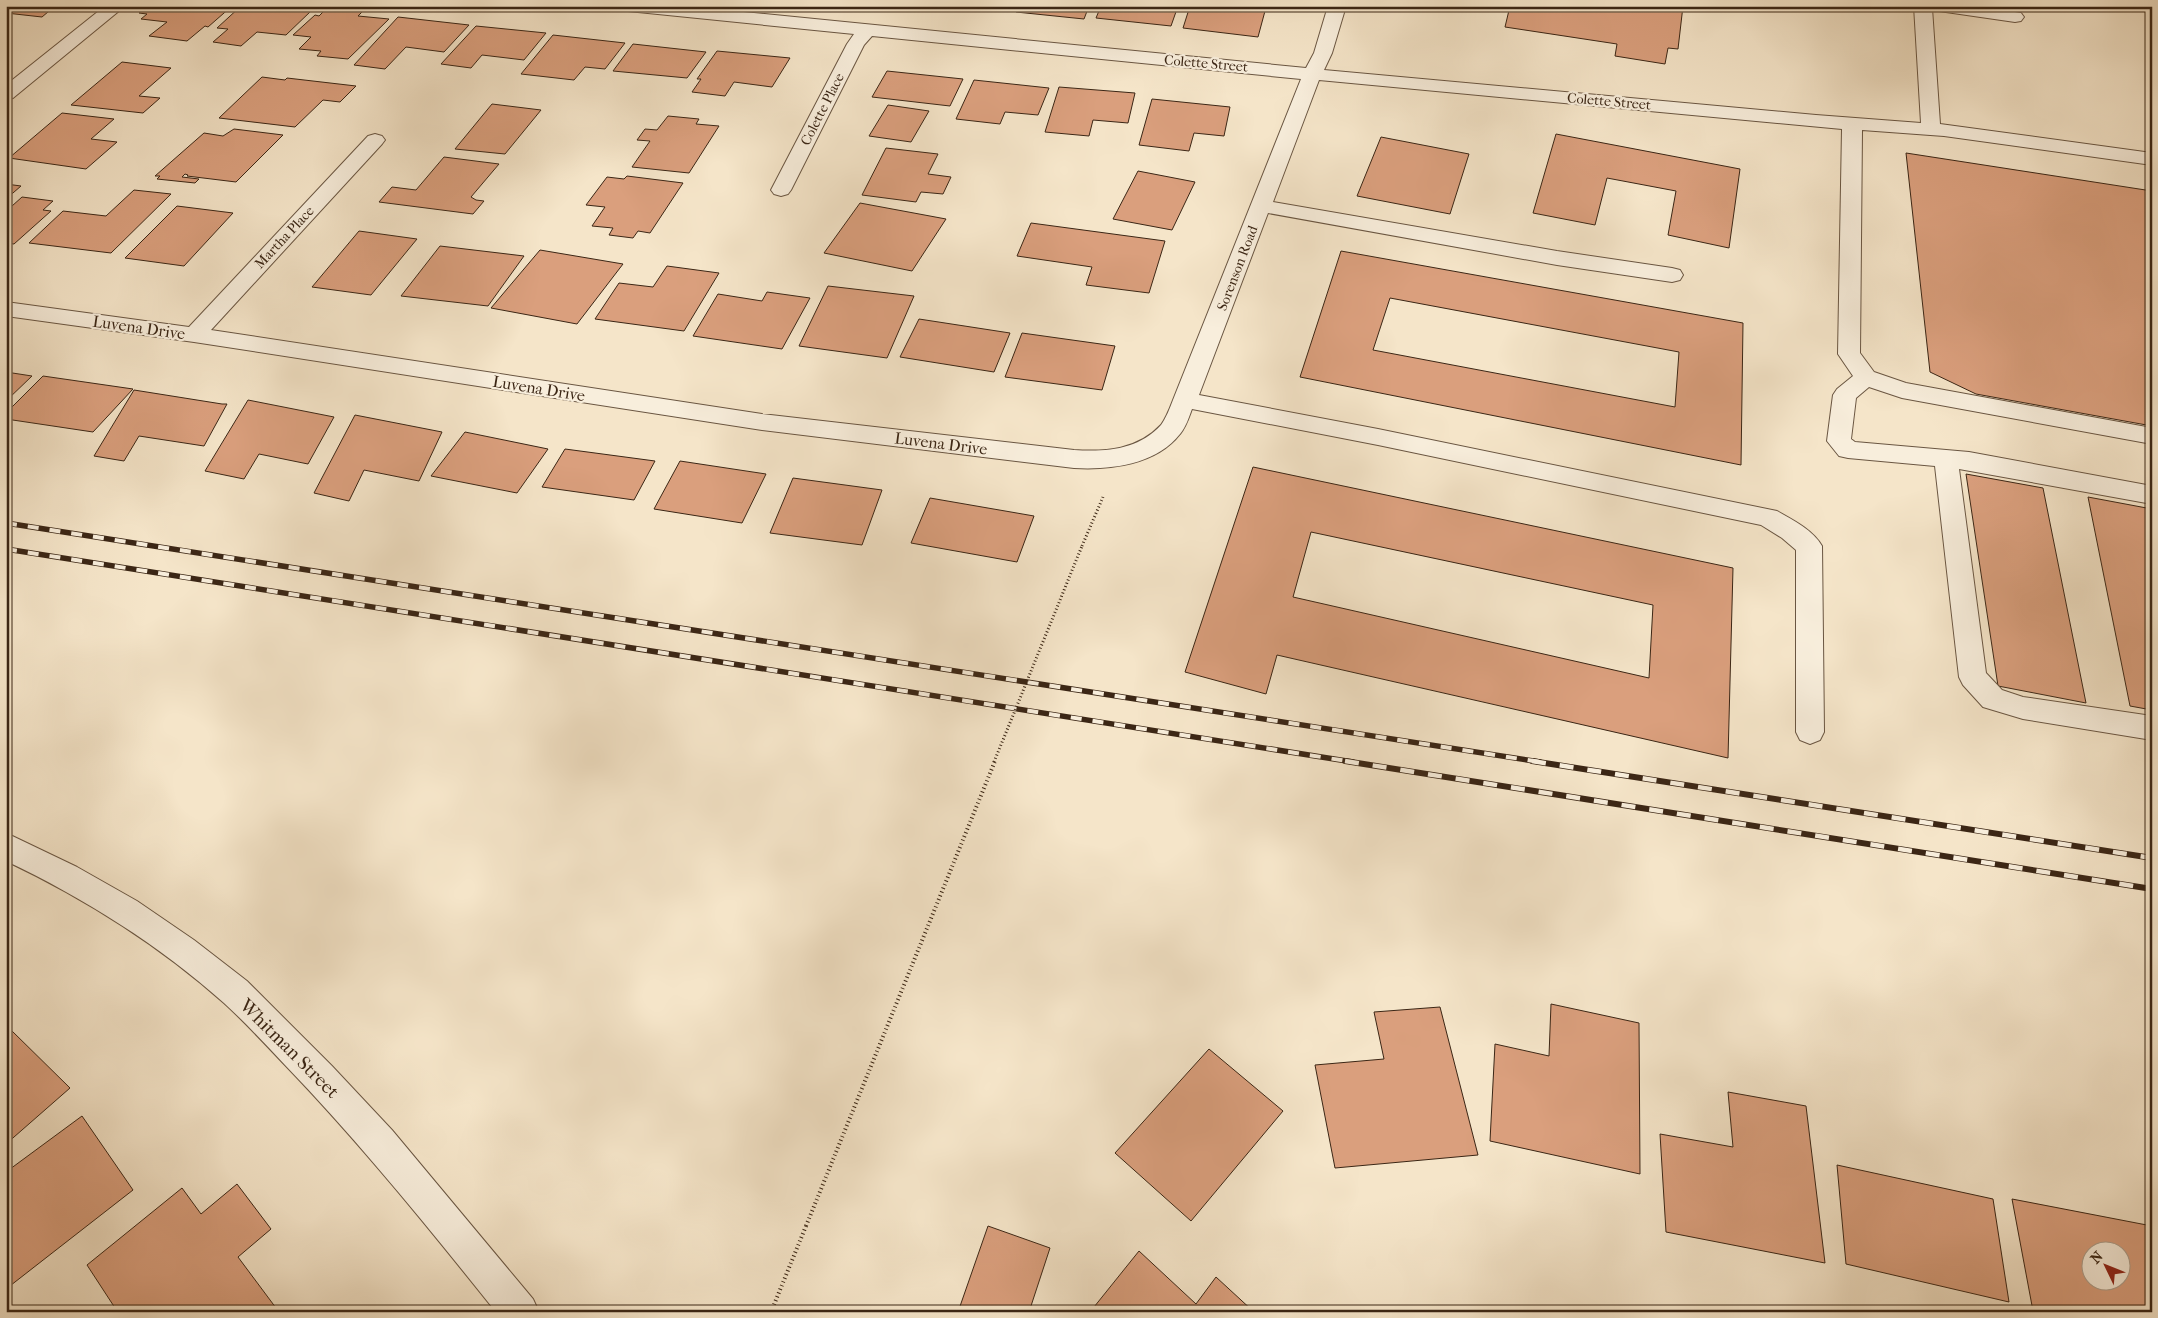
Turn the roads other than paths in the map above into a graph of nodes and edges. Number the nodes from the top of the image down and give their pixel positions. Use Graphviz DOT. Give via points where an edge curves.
graph roads {
  1 [pos="116,6"];
  2 [pos="628,6"];
  3 [pos="1337,6"];
  4 [pos="1923,6"];
  5 [pos="1939,6"];
  6 [pos="2014,17"];
  7 [pos="866,30"];
  8 [pos="1313,73"];
  9 [pos="6,94"];
  10 [pos="1852,124"];
  11 [pos="1931,129"];
  12 [pos="375,140"];
  13 [pos="2152,160"];
  14 [pos="781,190"];
  15 [pos="1261,206"];
  16 [pos="1672,275"];
  17 [pos="6,309"];
  18 [pos="194,334"];
  19 [pos="1866,377"];
  20 [pos="1185,400"];
  21 [pos="2152,436"];
  22 [pos="1074,459"];
  23 [pos="1946,459"];
  24 [pos="2152,495"];
  25 [pos="2152,728"];
  26 [pos="1810,732"];
  27 [pos="6,846"];
  28 [pos="520,1312"];
  1 -- 9 [label="street"];
  2 -- 7 [label="street, Colette Street"];
  3 -- 8 [label="street, Sorenson Road" via="1323,53"];
  4 -- 11 [label="street"];
  5 -- 6 [label="street"];
  7 -- 8 [label="street, Colette Street"];
  7 -- 14 [label="street, Colette Place"];
  8 -- 10 [label="street, Colette Street"];
  8 -- 15 [label="street, Sorenson Road"];
  10 -- 11 [label="street, Colette Street"];
  10 -- 19 [label="street" via="1849,354"];
  11 -- 13 [label="street, Colette Street"];
  12 -- 18 [label="street, Martha Place"];
  15 -- 16 [label="street"];
  15 -- 20 [label="street, Sorenson Road"];
  17 -- 18 [label="street, Luvena Drive"];
  18 -- 22 [label="street, Luvena Drive" via="762,422"];
  19 -- 21 [label="street" via="1902,390"];
  19 -- 23 [label="street" via="1845,395 1839,441 1848,450"];
  20 -- 22 [label="street, Sorenson Road" via="1171,429 1146,449 1119,458"];
  20 -- 26 [label="street" via="1378,436 1768,518 1792,531 1809,546"];
  23 -- 24 [label="street" via="1968,460"];
  23 -- 25 [label="street" via="1973,677 1994,698 2023,708"];
  27 -- 28 [label="street, Whitman Street" via="144,922 236,993 328,1084 434,1205"];
}
